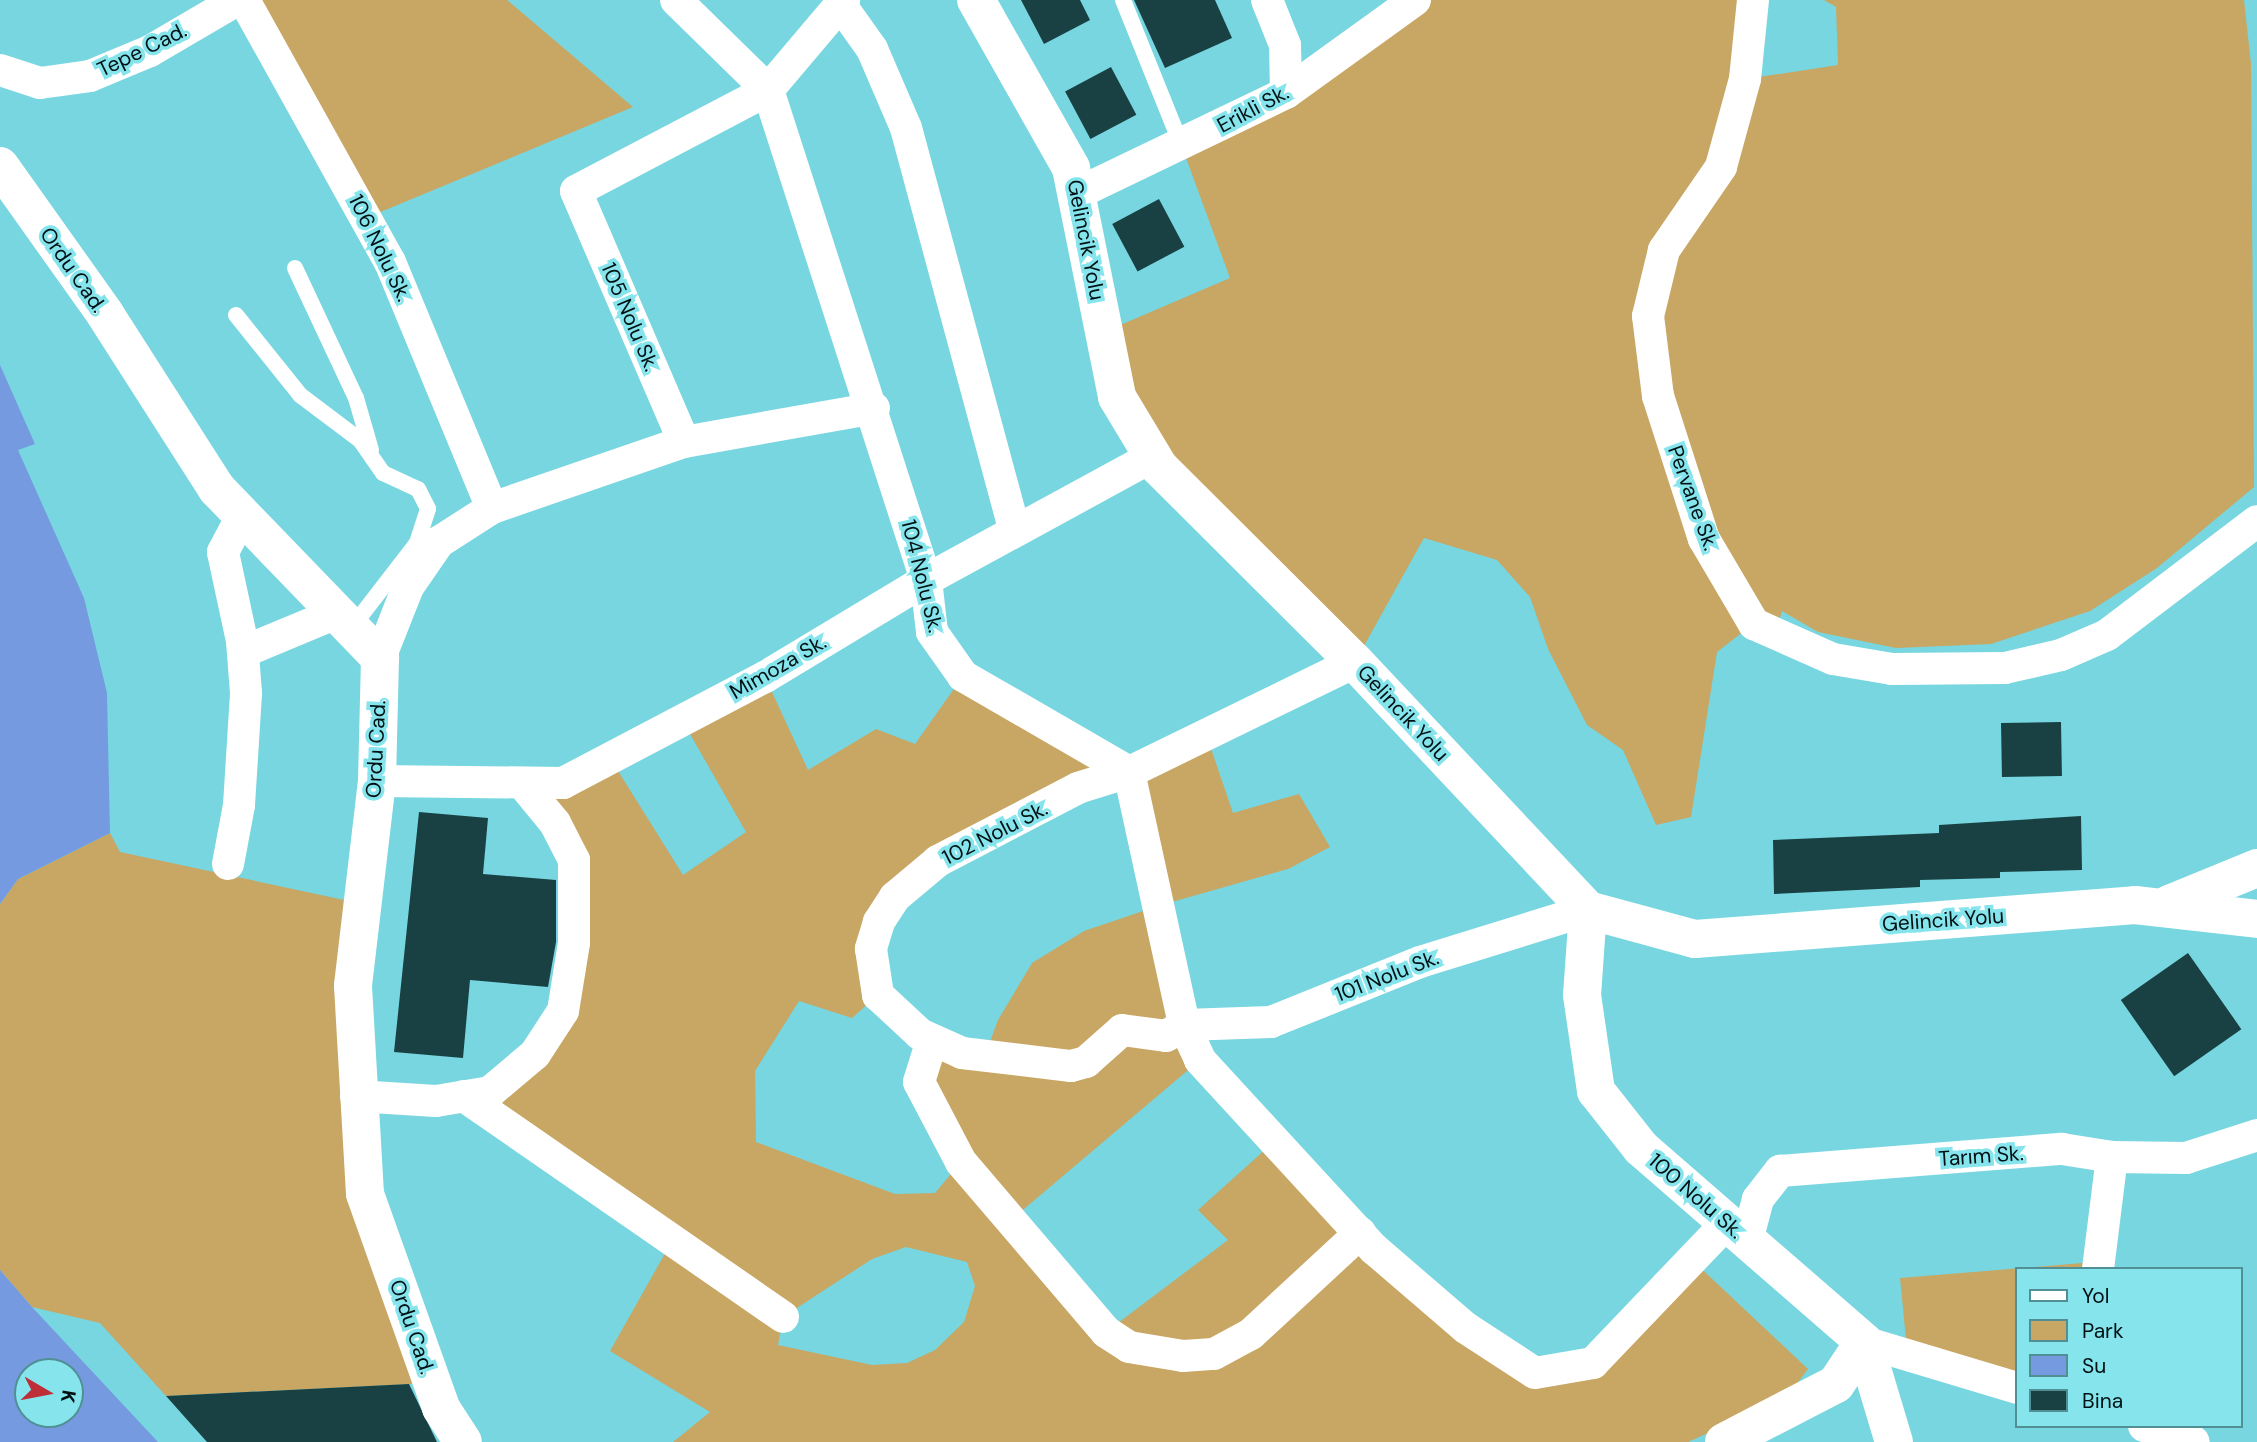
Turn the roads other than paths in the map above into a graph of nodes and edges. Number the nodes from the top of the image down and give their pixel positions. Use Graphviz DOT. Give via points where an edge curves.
graph roads {
  1 [pos="237,0"];
  2 [pos="244,0"];
  3 [pos="676,0"];
  4 [pos="976,0"];
  5 [pos="1123,0"];
  6 [pos="1267,0"];
  7 [pos="1415,0"];
  8 [pos="1753,0"];
  9 [pos="842,2"];
  10 [pos="0,70"];
  11 [pos="768,90"];
  12 [pos="1286,93"];
  13 [pos="1182,147"];
  14 [pos="0,166"];
  15 [pos="1076,194"];
  16 [pos="295,268"];
  17 [pos="236,315"];
  18 [pos="874,408"];
  19 [pos="684,442"];
  20 [pos="1153,456"];
  21 [pos="374,462"];
  22 [pos="492,508"];
  23 [pos="243,514"];
  24 [pos="2257,521"];
  25 [pos="1015,531"];
  26 [pos="926,580"];
  27 [pos="345,619"];
  28 [pos="243,652"];
  29 [pos="380,657"];
  30 [pos="1354,662"];
  31 [pos="1129,772"];
  32 [pos="377,781"];
  33 [pos="522,783"];
  34 [pos="228,864"];
  35 [pos="2257,868"];
  36 [pos="2167,905"];
  37 [pos="1588,910"];
  38 [pos="2257,919"];
  39 [pos="1184,1025"];
  40 [pos="932,1040"];
  41 [pos="356,1096"];
  42 [pos="464,1096"];
  43 [pos="2257,1135"];
  44 [pos="2112,1157"];
  45 [pos="1360,1233"];
  46 [pos="1737,1233"];
  47 [pos="2098,1267"];
  48 [pos="783,1317"];
  49 [pos="1864,1342"];
  50 [pos="2016,1388"];
  51 [pos="2150,1428"];
  52 [pos="1764,1432"];
  53 [pos="463,1442"];
  54 [pos="1724,1442"];
  55 [pos="1894,1442"];
  56 [pos="2194,1442"];
  1 -- 10 [label="street, Tepe Cad." via="150,51 90,76 40,83"];
  2 -- 22 [label="street, 106 Nolu Sk." via="390,262"];
  3 -- 11 [label="street"];
  4 -- 15 [label="main road, Gelincik Yolu" via="1071,168"];
  5 -- 13 [label="lane"];
  6 -- 12 [label="street" via="1285,45"];
  7 -- 12 [label="street, Erikli Sk."];
  8 -- 24 [label="street, Pervane Sk." via="1745,79 1721,167 1664,250 1648,316 1658,396 1704,539 1754,624 1833,659 1892,669 2005,668 2061,655 2108,635"];
  9 -- 11 [label="street"];
  9 -- 25 [label="street" via="872,49 906,128"];
  11 -- 18 [label="street, 104 Nolu Sk."];
  11 -- 19 [label="street, 105 Nolu Sk." via="576,191"];
  12 -- 13 [label="street, Erikli Sk."];
  13 -- 15 [label="street, Erikli Sk."];
  14 -- 23 [label="main road, Ordu Cad." via="105,314 217,489"];
  15 -- 20 [label="main road, Gelincik Yolu" via="1117,397"];
  16 -- 21 [label="lane" via="356,398"];
  17 -- 21 [label="lane" via="300,395 360,440"];
  18 -- 19 [label="street"];
  18 -- 26 [label="street, 104 Nolu Sk."];
  19 -- 22 [label="street"];
  20 -- 25 [label="street, Mimoza Sk."];
  20 -- 30 [label="main road, Gelincik Yolu"];
  21 -- 27 [label="lane" via="383,473 418,489 428,509 417,543"];
  22 -- 29 [label="street" via="439,541 408,587"];
  23 -- 27 [label="main road, Ordu Cad."];
  23 -- 28 [label="street" via="223,552"];
  25 -- 26 [label="street, Mimoza Sk."];
  26 -- 31 [label="street, 104 Nolu Sk." via="932,632 963,676"];
  26 -- 33 [label="street, Mimoza Sk." via="765,677 563,783"];
  27 -- 28 [label="street"];
  27 -- 29 [label="main road, Ordu Cad."];
  28 -- 34 [label="street" via="245,734"];
  29 -- 32 [label="main road, Ordu Cad."];
  30 -- 31 [label="street"];
  30 -- 37 [label="main road, Gelincik Yolu"];
  31 -- 39 [label="street"];
  31 -- 40 [label="street, 102 Nolu Sk." via="1078,788 937,861 895,897 870,949 871,973 878,995"];
  32 -- 33 [label="street, Mimoza Sk."];
  32 -- 41 [label="main road, Ordu Cad." via="353,986"];
  33 -- 42 [label="street" via="555,823 574,860 575,943 562,1011 536,1054 490,1091"];
  35 -- 36 [label="main road"];
  36 -- 37 [label="main road, Gelincik Yolu" via="1695,939"];
  36 -- 38 [label="main road"];
  37 -- 39 [label="street, 101 Nolu Sk." via="1420,962 1271,1022"];
  37 -- 46 [label="main road, 100 Nolu Sk." via="1582,995 1596,1091 1640,1148"];
  39 -- 40 [label="street, 102 Nolu Sk." via="1166,1037 1122,1030 1086,1062 1071,1066 961,1053"];
  39 -- 45 [label="street" via="1200,1060"];
  40 -- 45 [label="street" via="919,1082 961,1163 1106,1332 1129,1347 1164,1355 1214,1354 1251,1334"];
  41 -- 42 [label="street" via="436,1101"];
  41 -- 53 [label="main road, Ordu Cad." via="365,1194 441,1408"];
  42 -- 48 [label="street"];
  43 -- 44 [label="street, Tarım Sk." via="2186,1158"];
  44 -- 46 [label="street, Tarım Sk." via="2063,1149 1780,1171"];
  44 -- 47 [label="street"];
  45 -- 46 [label="street" via="1465,1328 1535,1373 1593,1363"];
  46 -- 49 [label="main road, 100 Nolu Sk."];
  49 -- 50 [label="street"];
  49 -- 52 [label="main road" via="1836,1384"];
  49 -- 55 [label="main road"];
  51 -- 56 [label="street"];
  52 -- 54 [label="main road"];
}
